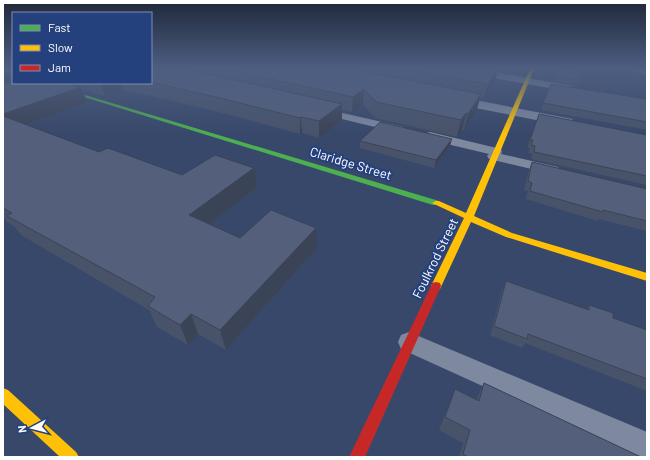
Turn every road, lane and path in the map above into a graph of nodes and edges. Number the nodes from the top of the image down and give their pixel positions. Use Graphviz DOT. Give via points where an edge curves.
graph roads {
  1 [pos="68,90"];
  2 [pos="523,90"];
  3 [pos="581,90"];
  4 [pos="584,91"];
  5 [pos="437,96"];
  6 [pos="314,109"];
  7 [pos="514,111"];
  8 [pos="580,124"];
  9 [pos="408,131"];
  10 [pos="423,135"];
  11 [pos="495,154"];
  12 [pos="565,172"];
  13 [pos="469,217"];
  14 [pos="647,277"];
  15 [pos="409,342"];
  16 [pos="3,395"];
  17 [pos="647,446"];
  18 [pos="71,457"];
  19 [pos="357,457"];
  1 -- 13 [label="street, Claridge Street" via="438,204"];
  2 -- 7 [label="street, Foulkrod Street"];
  3 -- 4 [label="lane"];
  5 -- 7 [label="street"];
  6 -- 9 [label="lane"];
  7 -- 8 [label="street"];
  7 -- 11 [label="street, Foulkrod Street"];
  10 -- 11 [label="lane"];
  11 -- 12 [label="lane"];
  11 -- 13 [label="street, Foulkrod Street"];
  13 -- 14 [label="street, Claridge Street" via="509,235"];
  13 -- 15 [label="street, Foulkrod Street"];
  15 -- 17 [label="lane"];
  15 -- 19 [label="street, Foulkrod Street"];
  16 -- 18 [label="street"];
}
